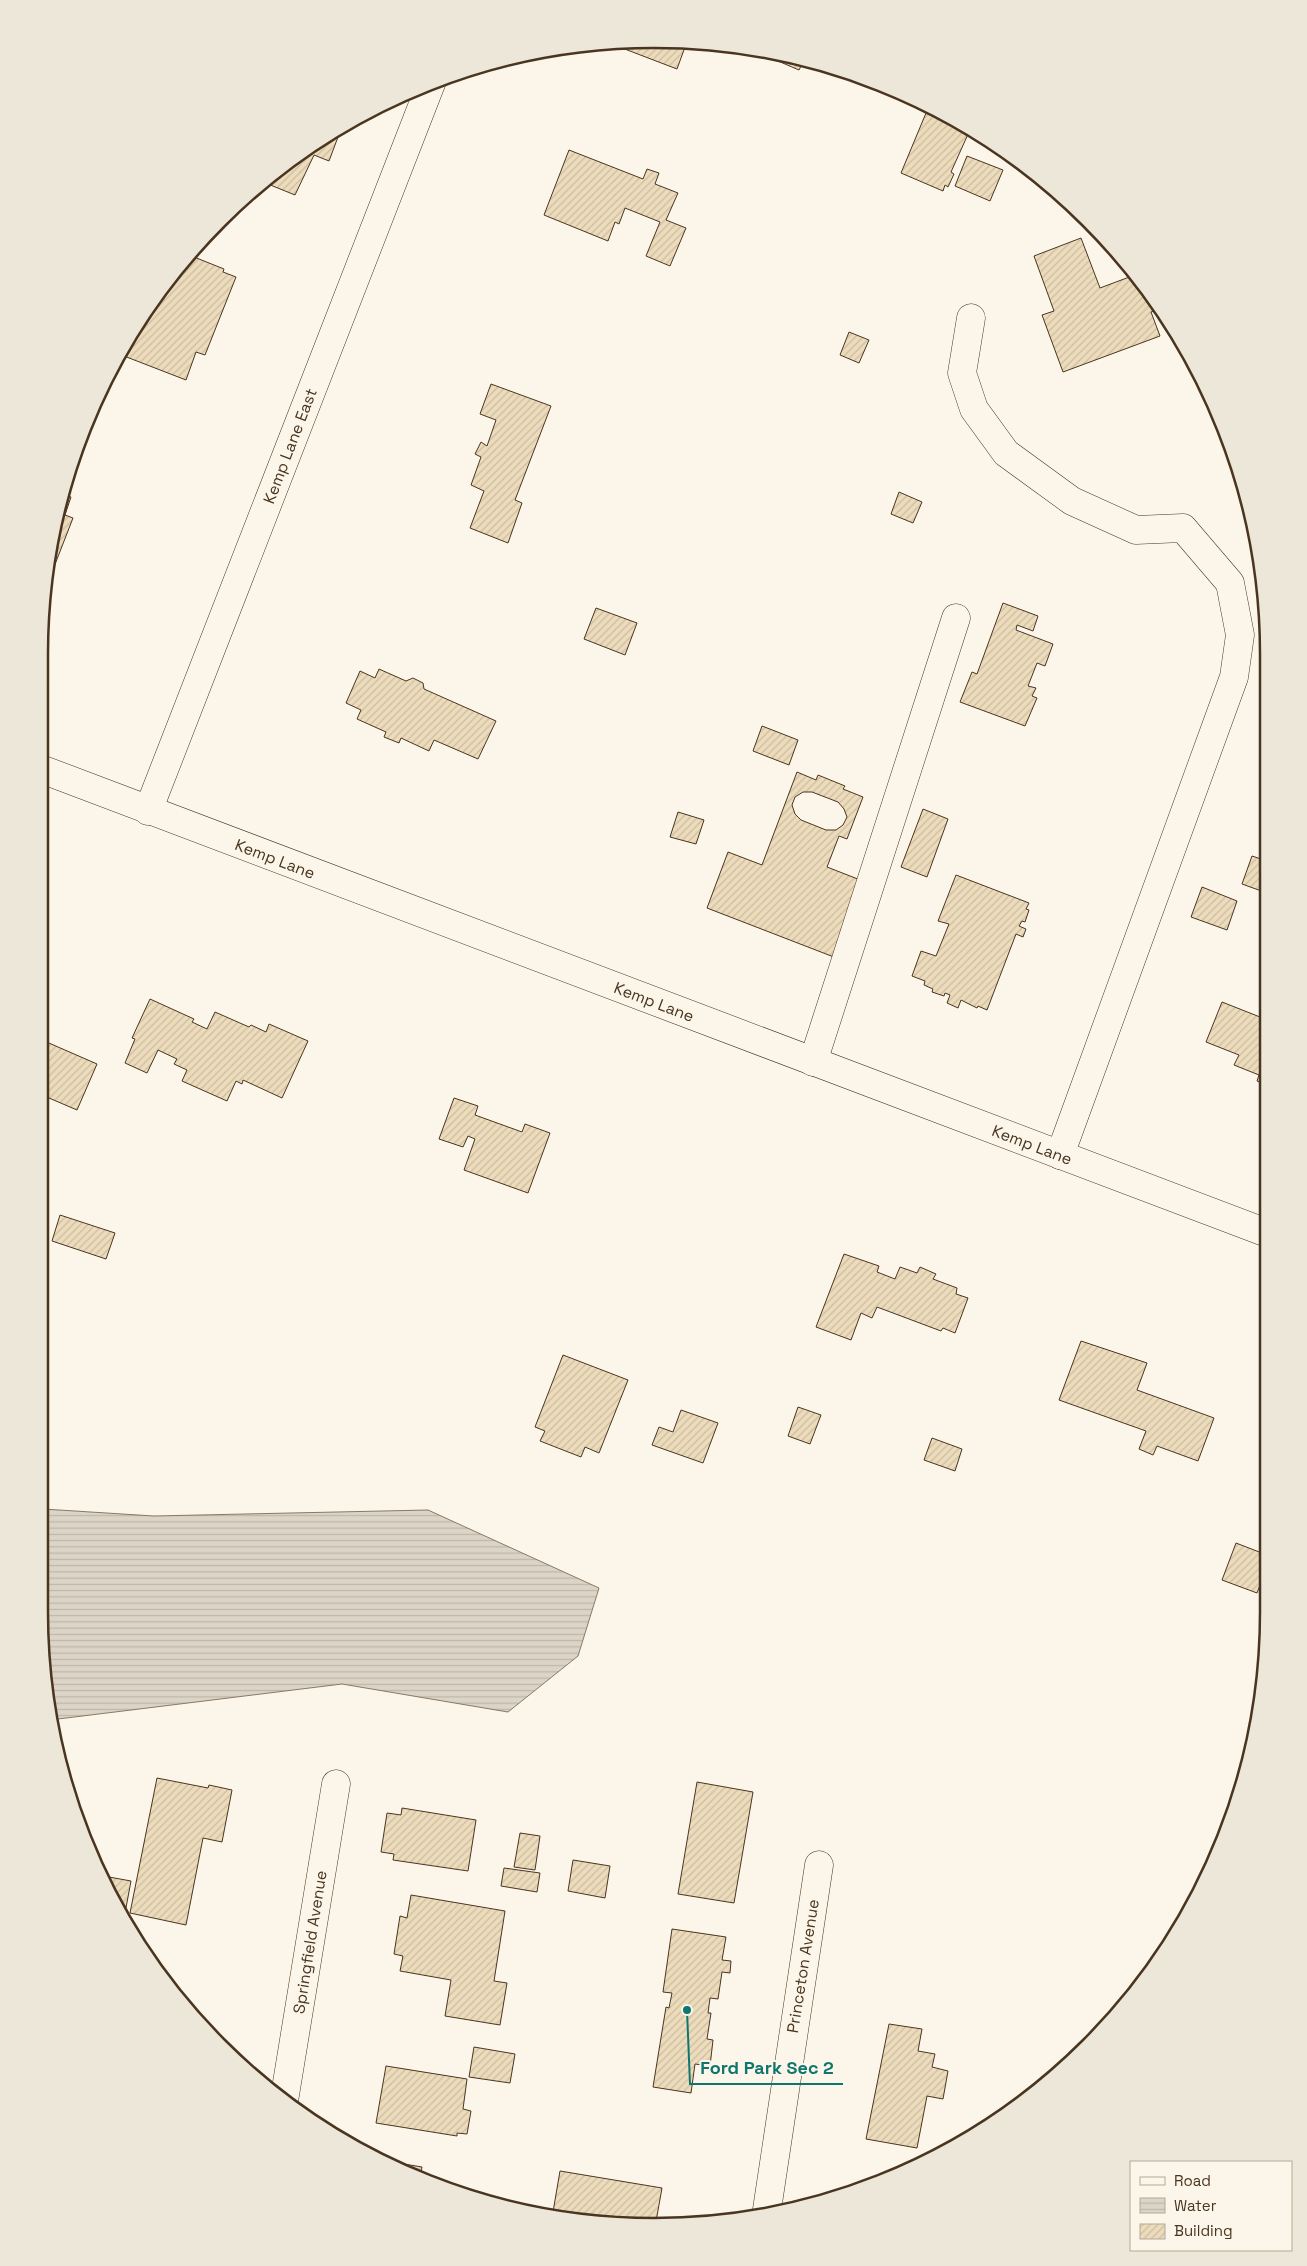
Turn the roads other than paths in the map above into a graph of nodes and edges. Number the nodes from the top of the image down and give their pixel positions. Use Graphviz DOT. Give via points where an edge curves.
graph roads {
  1 [pos="428,92"];
  2 [pos="971,318"];
  3 [pos="956,618"];
  4 [pos="48,772"];
  5 [pos="148,810"];
  6 [pos="813,1062"];
  7 [pos="1060,1155"];
  8 [pos="1260,1230"];
  9 [pos="336,1784"];
  10 [pos="819,1865"];
  11 [pos="285,2093"];
  12 [pos="767,2208"];
  1 -- 5 [label="street, Kemp Lane East"];
  2 -- 7 [label="street" via="962,373 974,409 1006,453 1072,501 1136,530 1183,528 1230,583 1240,635 1234,676"];
  3 -- 6 [label="street"];
  4 -- 5 [label="street, Kemp Lane"];
  5 -- 6 [label="street, Kemp Lane"];
  6 -- 7 [label="street, Kemp Lane"];
  7 -- 8 [label="street, Kemp Lane"];
  9 -- 11 [label="street, Springfield Avenue"];
  10 -- 12 [label="street, Princeton Avenue"];
}
